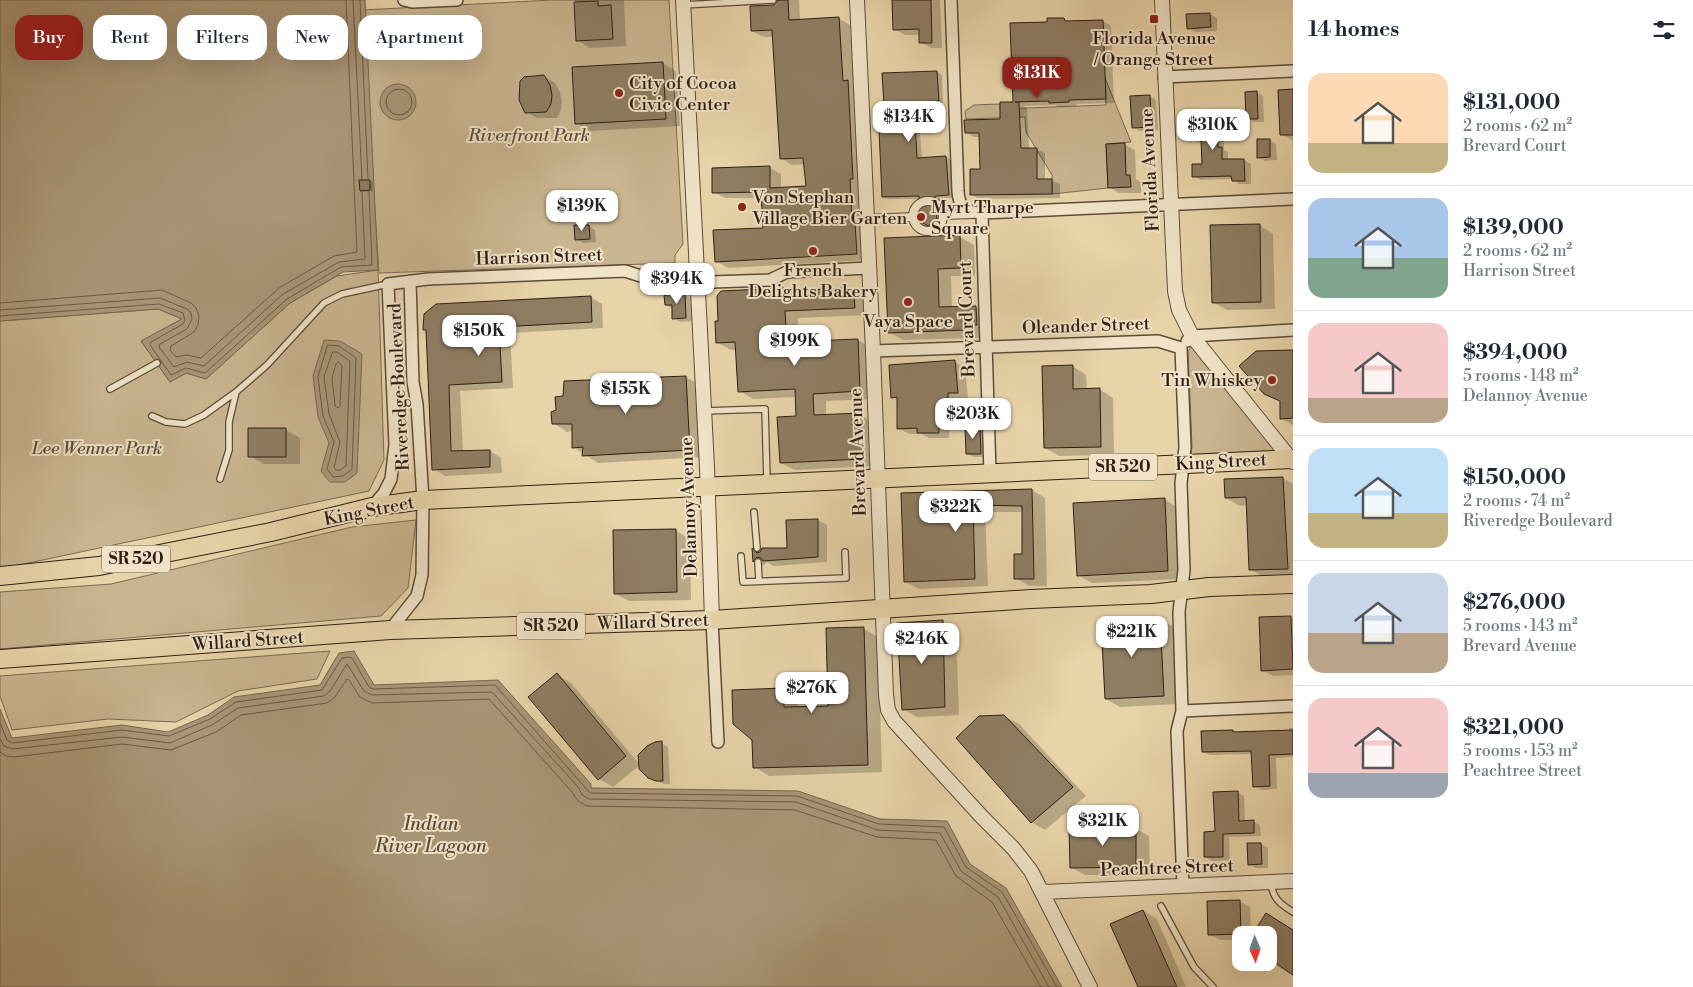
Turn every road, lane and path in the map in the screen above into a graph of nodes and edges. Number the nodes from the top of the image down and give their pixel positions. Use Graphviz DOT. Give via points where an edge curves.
graph roads {
  1 [pos="404,0"];
  2 [pos="457,0"];
  3 [pos="773,0"];
  4 [pos="857,0"];
  5 [pos="951,0"];
  6 [pos="1162,0"];
  7 [pos="683,3"];
  8 [pos="1293,72"];
  9 [pos="1164,78"];
  10 [pos="1293,200"];
  11 [pos="1170,205"];
  12 [pos="982,214"];
  13 [pos="943,215"];
  14 [pos="914,217"];
  15 [pos="867,219"];
  16 [pos="869,268"];
  17 [pos="410,281"];
  18 [pos="697,281"];
  19 [pos="388,284"];
  20 [pos="1293,330"];
  21 [pos="1192,336"];
  22 [pos="985,348"];
  23 [pos="1181,348"];
  24 [pos="873,351"];
  25 [pos="157,363"];
  26 [pos="110,388"];
  27 [pos="236,392"];
  28 [pos="704,411"];
  29 [pos="152,416"];
  30 [pos="1292,460"];
  31 [pos="1182,464"];
  32 [pos="990,473"];
  33 [pos="220,478"];
  34 [pos="877,478"];
  35 [pos="767,483"];
  36 [pos="707,486"];
  37 [pos="423,500"];
  38 [pos="372,506"];
  39 [pos="754,512"];
  40 [pos="757,548"];
  41 [pos="845,552"];
  42 [pos="741,556"];
  43 [pos="758,562"];
  44 [pos="0,576"];
  45 [pos="759,581"];
  46 [pos="1293,584"];
  47 [pos="1183,590"];
  48 [pos="883,608"];
  49 [pos="712,620"];
  50 [pos="390,630"];
  51 [pos="6,659"];
  52 [pos="1293,706"];
  53 [pos="1182,711"];
  54 [pos="718,742"];
  55 [pos="1293,881"];
  56 [pos="1271,882"];
  57 [pos="1183,886"];
  58 [pos="1043,892"];
  59 [pos="1161,906"];
  60 [pos="1293,912"];
  61 [pos="1090,987"];
  62 [pos="1214,987"];
  1 -- 2 [label="street"];
  3 -- 7 [label="lane"];
  4 -- 15 [label="street, Brevard Avenue"];
  5 -- 12 [label="street" via="959,200 963,208"];
  6 -- 9 [label="street, Florida Avenue"];
  7 -- 18 [label="street, Delannoy Avenue"];
  8 -- 9 [label="street"];
  9 -- 11 [label="street, Florida Avenue"];
  10 -- 11 [label="street"];
  11 -- 12 [label="street"];
  11 -- 21 [label="street, Florida Avenue" via="1175,291 1179,310"];
  12 -- 13 [label="street"];
  12 -- 22 [label="street, Brevard Court"];
  13 -- 14 [label="street" via="939,206 930,202 920,204"];
  13 -- 14 [label="street" via="939,227 930,231 921,229"];
  14 -- 15 [label="street"];
  15 -- 16 [label="street, Brevard Avenue"];
  16 -- 18 [label="street, Harrison Street" via="787,272 770,280"];
  16 -- 24 [label="street, Brevard Avenue"];
  17 -- 18 [label="street, Harrison Street" via="625,271 647,278"];
  17 -- 19 [label="street, Harrison Street"];
  17 -- 37 [label="street, Riveredge Boulevard" via="413,382"];
  18 -- 28 [label="street, Delannoy Avenue"];
  19 -- 27 [label="lane" via="342,294 324,303 267,365"];
  19 -- 38 [label="street, Riveredge Boulevard" via="395,445 391,479"];
  20 -- 21 [label="street"];
  21 -- 23 [label="street"];
  21 -- 30 [label="street, Florida Avenue"];
  22 -- 23 [label="street, Oleander Street" via="1158,341"];
  22 -- 24 [label="street, Oleander Street"];
  22 -- 32 [label="street, Brevard Court"];
  23 -- 31 [label="street" via="1185,447"];
  24 -- 34 [label="street, Brevard Avenue"];
  25 -- 26 [label="lane"];
  27 -- 29 [label="lane" via="204,416 185,424 166,422"];
  27 -- 33 [label="lane" via="229,422 229,450"];
  28 -- 35 [label="lane" via="765,409"];
  28 -- 36 [label="street, Delannoy Avenue"];
  30 -- 31 [label="main road, King Street / SR 520"];
  31 -- 32 [label="main road, King Street / SR 520"];
  31 -- 47 [label="street"];
  32 -- 34 [label="main road, SR 520"];
  34 -- 35 [label="main road, SR 520"];
  34 -- 48 [label="street, Brevard Avenue"];
  35 -- 36 [label="main road, King Street / SR 520"];
  36 -- 37 [label="main road, King Street / SR 520"];
  36 -- 49 [label="street, Delannoy Avenue"];
  37 -- 38 [label="main road, King Street / SR 520"];
  37 -- 50 [label="street, Riveredge Boulevard" via="422,575 417,596"];
  38 -- 44 [label="main road, King Street / SR 520" via="271,532 99,566"];
  39 -- 40 [label="lane"];
  41 -- 45 [label="lane" via="846,578"];
  42 -- 45 [label="lane" via="743,582"];
  43 -- 45 [label="lane"];
  46 -- 47 [label="main road, Willard Street / SR 520"];
  47 -- 48 [label="main road, Willard Street / SR 520"];
  47 -- 53 [label="street" via="1179,612"];
  48 -- 49 [label="main road, Willard Street / SR 520"];
  48 -- 58 [label="street, Brevard Avenue" via="886,695 894,721 1013,848"];
  49 -- 50 [label="main road, Willard Street / SR 520"];
  49 -- 54 [label="street, Delannoy Avenue"];
  50 -- 51 [label="main road, Willard Street / SR 520"];
  52 -- 53 [label="street"];
  53 -- 57 [label="street" via="1177,731"];
  55 -- 56 [label="street, Peachtree Street"];
  56 -- 57 [label="street, Peachtree Street"];
  56 -- 60 [label="lane" via="1276,900"];
  57 -- 58 [label="street, Peachtree Street"];
  58 -- 61 [label="street, Brevard Avenue"];
  59 -- 62 [label="lane" via="1194,967"];
}
